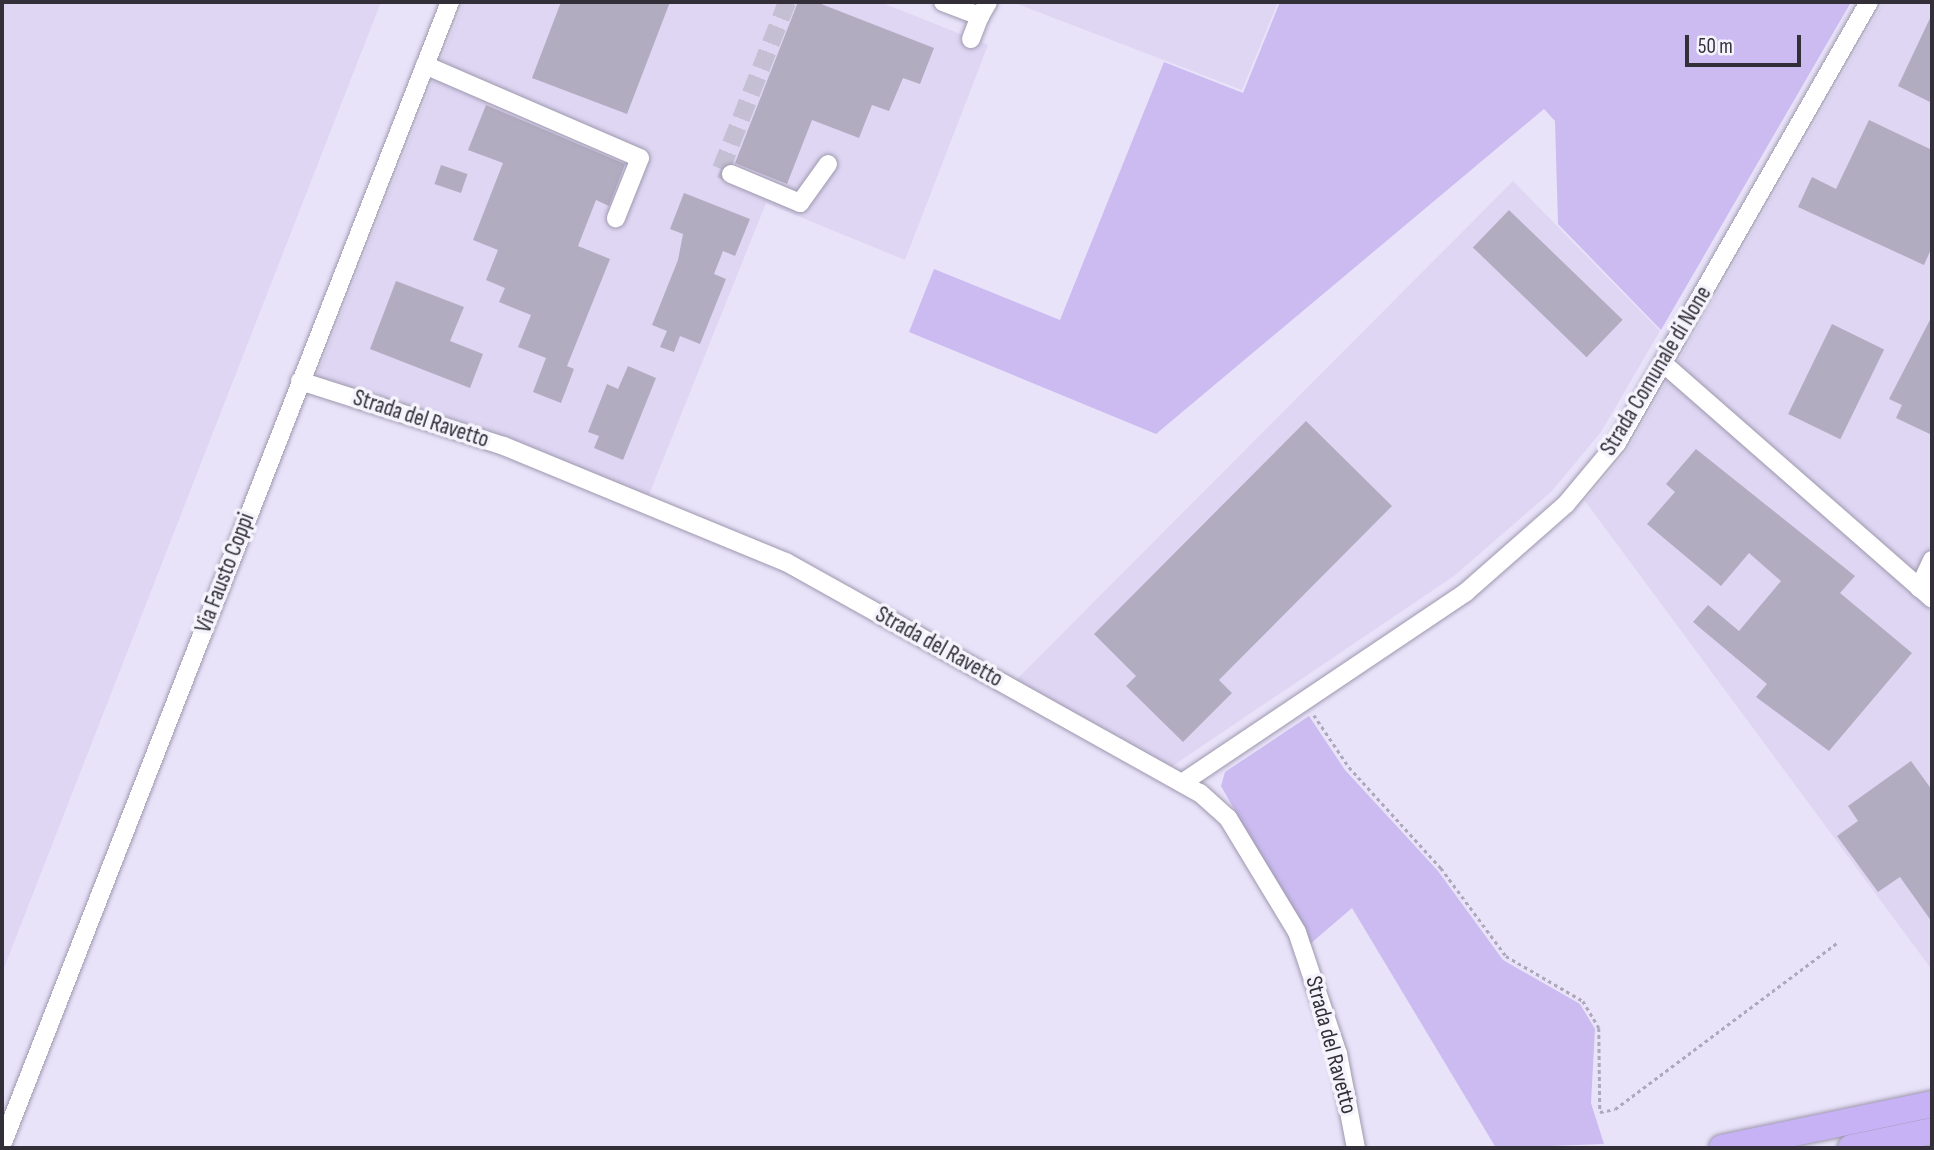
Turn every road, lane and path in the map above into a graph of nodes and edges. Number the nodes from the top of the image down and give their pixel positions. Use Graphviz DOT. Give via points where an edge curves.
graph roads {
  1 [pos="450,2"];
  2 [pos="943,2"];
  3 [pos="1869,2"];
  4 [pos="984,9"];
  5 [pos="971,39"];
  6 [pos="425,65"];
  7 [pos="828,164"];
  8 [pos="732,174"];
  9 [pos="616,218"];
  10 [pos="1664,364"];
  11 [pos="300,382"];
  12 [pos="1932,560"];
  13 [pos="1926,593"];
  14 [pos="1305,701"];
  15 [pos="1182,783"];
  16 [pos="1838,942"];
  17 [pos="1932,1104"];
  18 [pos="1932,1131"];
  19 [pos="2,1145"];
  20 [pos="1356,1148"];
  21 [pos="1722,1148"];
  22 [pos="1851,1148"];
  1 -- 6 [label="street, Via Fausto Coppi"];
  2 -- 4 [label="street"];
  3 -- 10 [label="street, Strada Comunale di None"];
  4 -- 5 [label="street"];
  6 -- 9 [label="street" via="640,158"];
  6 -- 11 [label="street, Via Fausto Coppi"];
  7 -- 8 [label="street" via="800,203"];
  10 -- 13 [label="street"];
  10 -- 14 [label="street, Strada Comunale di None" via="1616,443 1566,504 1466,592"];
  11 -- 15 [label="street, Strada del Ravetto" via="504,446 786,562"];
  11 -- 19 [label="street, Via Fausto Coppi"];
  12 -- 13 [label="street"];
  14 -- 15 [label="street, Strada Comunale di None"];
  14 -- 16 [label="path" via="1349,767 1441,868 1506,956 1583,1001 1599,1028 1600,1112 1615,1109"];
  15 -- 20 [label="street, Strada del Ravetto" via="1228,818 1297,932 1338,1054"];
  17 -- 21 [label="highway"];
  18 -- 22 [label="highway"];
}
